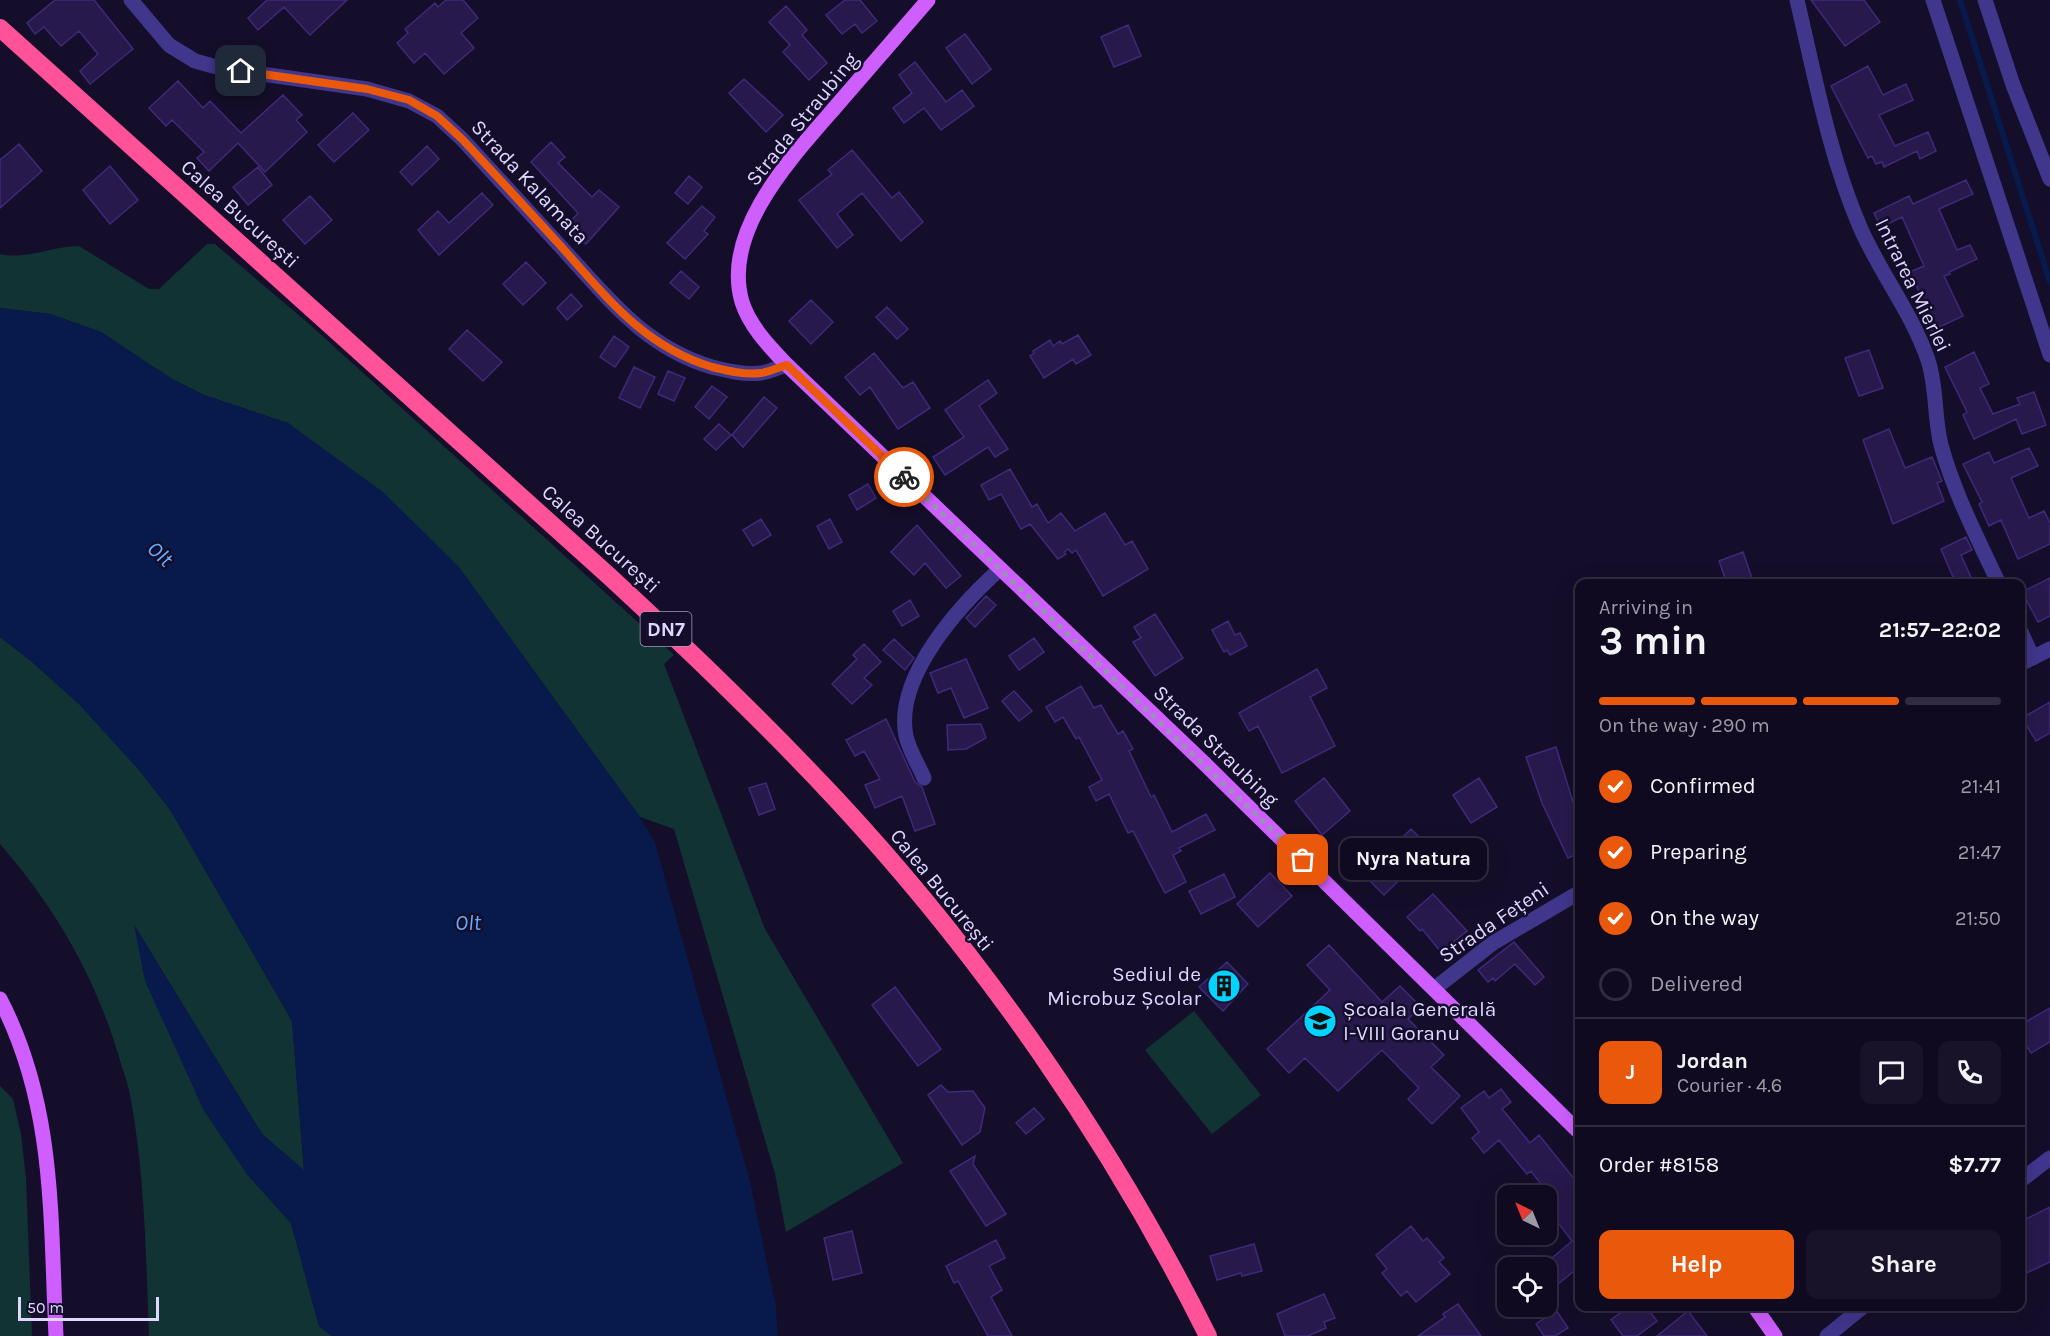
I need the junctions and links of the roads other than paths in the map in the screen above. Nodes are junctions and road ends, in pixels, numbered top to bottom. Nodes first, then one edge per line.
1 (132, 0) edge
2 (928, 0) edge
3 (1797, 0) edge
4 (1933, 0) edge
5 (1984, 0) edge
6 (0, 28) edge
7 (2050, 179) edge
8 (2050, 355) edge
9 (787, 365) junction
10 (1000, 569) junction
11 (1997, 579) edge
12 (2050, 649) edge
13 (2027, 661) edge
14 (924, 778) dead end
15 (1575, 895) edge
16 (1434, 989) junction
17 (0, 999) edge
18 (1575, 1128) edge
19 (2050, 1158) edge
20 (2025, 1177) edge
21 (1758, 1311) edge
22 (1858, 1311) edge
23 (56, 1336) edge
24 (1208, 1336) edge
25 (1775, 1336) edge
26 (1827, 1336) edge

1 - 9 street, Strada Kalamata
2 - 9 main road, Strada Straubing
3 - 11 street, Intrarea Mierlei
4 - 8 street
5 - 7 street
6 - 24 highway, Calea București / DN7
9 - 10 main road, Strada Straubing
10 - 14 street
10 - 16 main road, Strada Straubing
12 - 13 street
15 - 16 street, Strada Fețeni
16 - 18 main road, Strada Straubing
17 - 23 main road
19 - 20 street
21 - 25 main road
22 - 26 street

